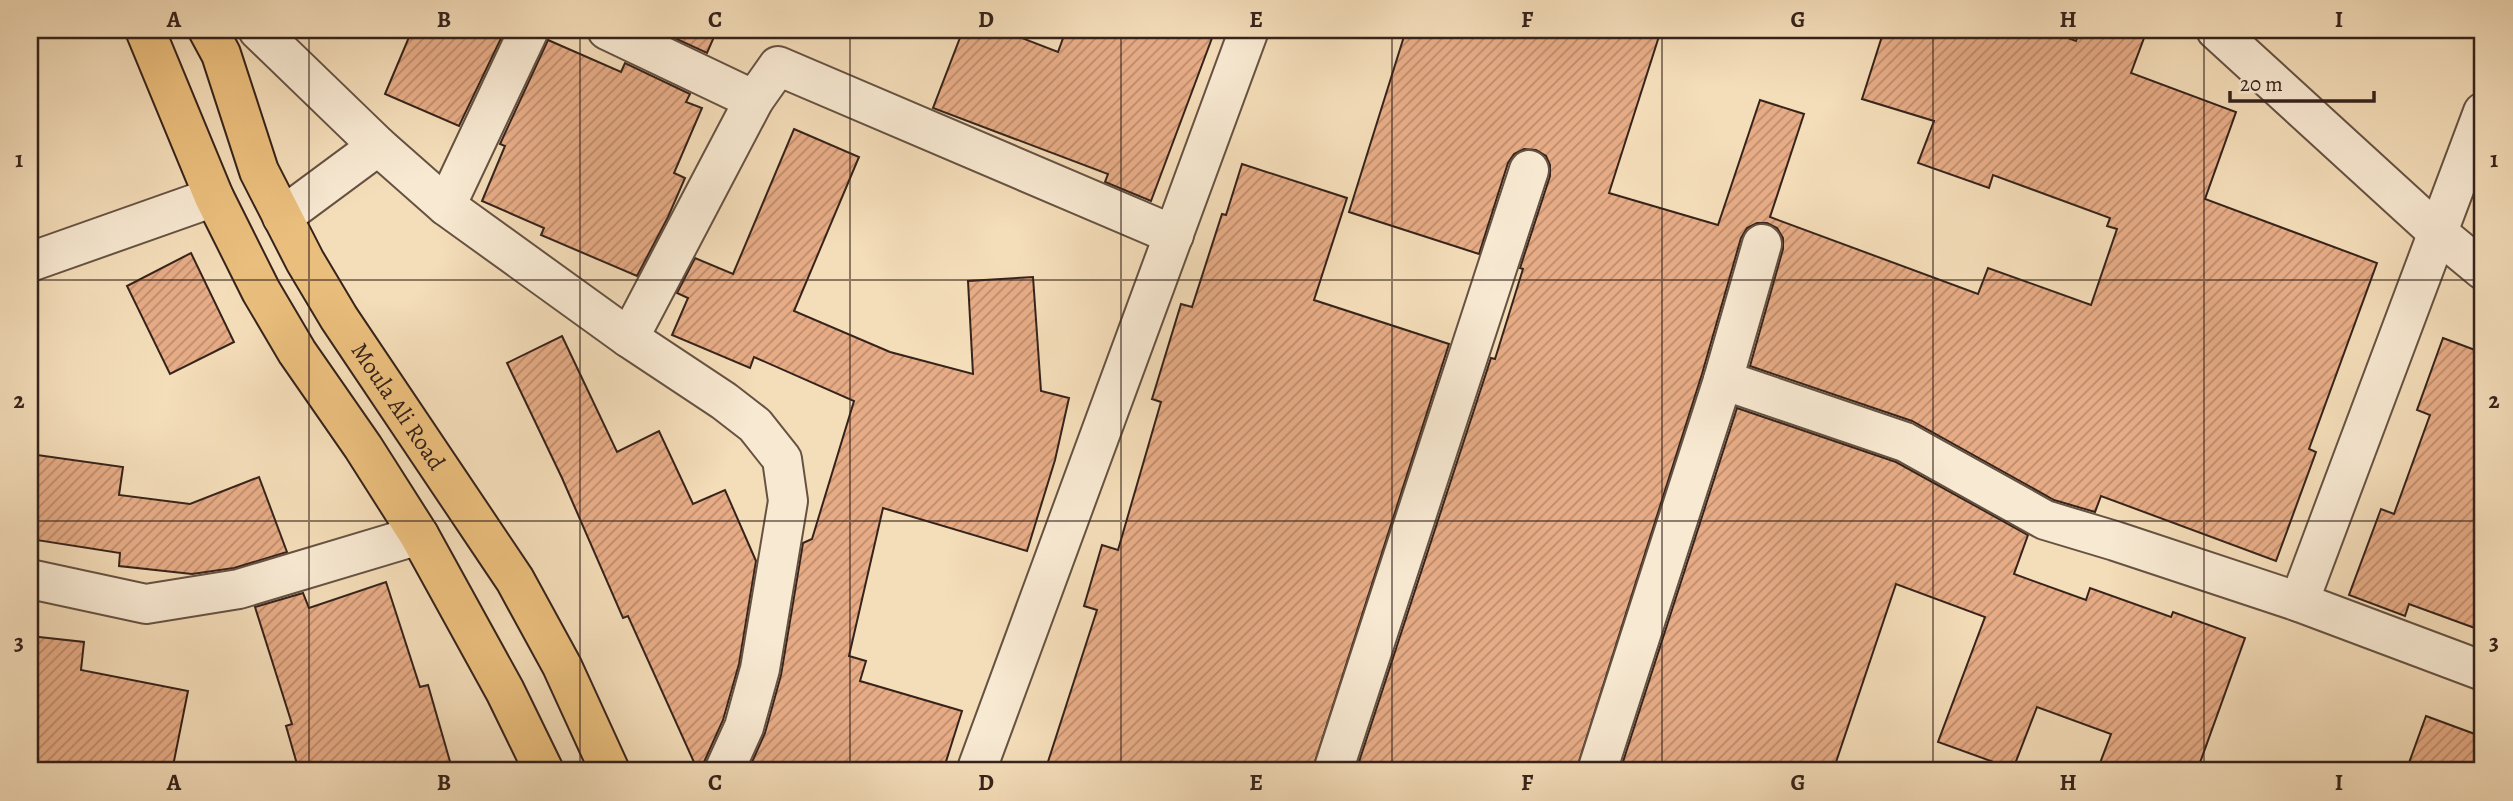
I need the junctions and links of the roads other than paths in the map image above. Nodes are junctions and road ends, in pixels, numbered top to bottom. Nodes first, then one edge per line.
1 (145, 30) edge
2 (258, 30) edge
3 (529, 30) edge
4 (607, 30) edge
5 (1249, 30) edge
6 (2216, 30) edge
7 (219, 38) edge
8 (754, 100) junction
9 (2483, 113) edge
10 (378, 146) junction
11 (1529, 170) dead end
12 (214, 197) junction
13 (446, 206) junction
14 (282, 217) junction
15 (2437, 232) junction
16 (1174, 235) junction
17 (1762, 244) dead end
18 (30, 262) edge
19 (2483, 270) edge
20 (629, 338) junction
21 (1723, 380) junction
22 (419, 535) junction
23 (30, 579) edge
24 (2299, 602) junction
25 (2483, 671) edge
26 (978, 766) dead end
27 (544, 771) edge
28 (610, 771) edge
29 (724, 771) edge
30 (1333, 771) edge
31 (1597, 771) edge

1 - 12 main road
2 - 10 street
3 - 13 street
4 - 8 street
5 - 16 street
6 - 15 street
7 - 14 main road, Moula Ali Road
8 - 16 street
8 - 20 street
9 - 15 street
10 - 13 street
10 - 14 street
11 - 30 street
12 - 18 street
12 - 22 main road
13 - 20 street
14 - 28 main road, Moula Ali Road
15 - 19 street
15 - 24 street
16 - 26 street
17 - 21 street
20 - 29 street
21 - 24 street
21 - 31 street
22 - 23 street
22 - 27 main road
24 - 25 street

